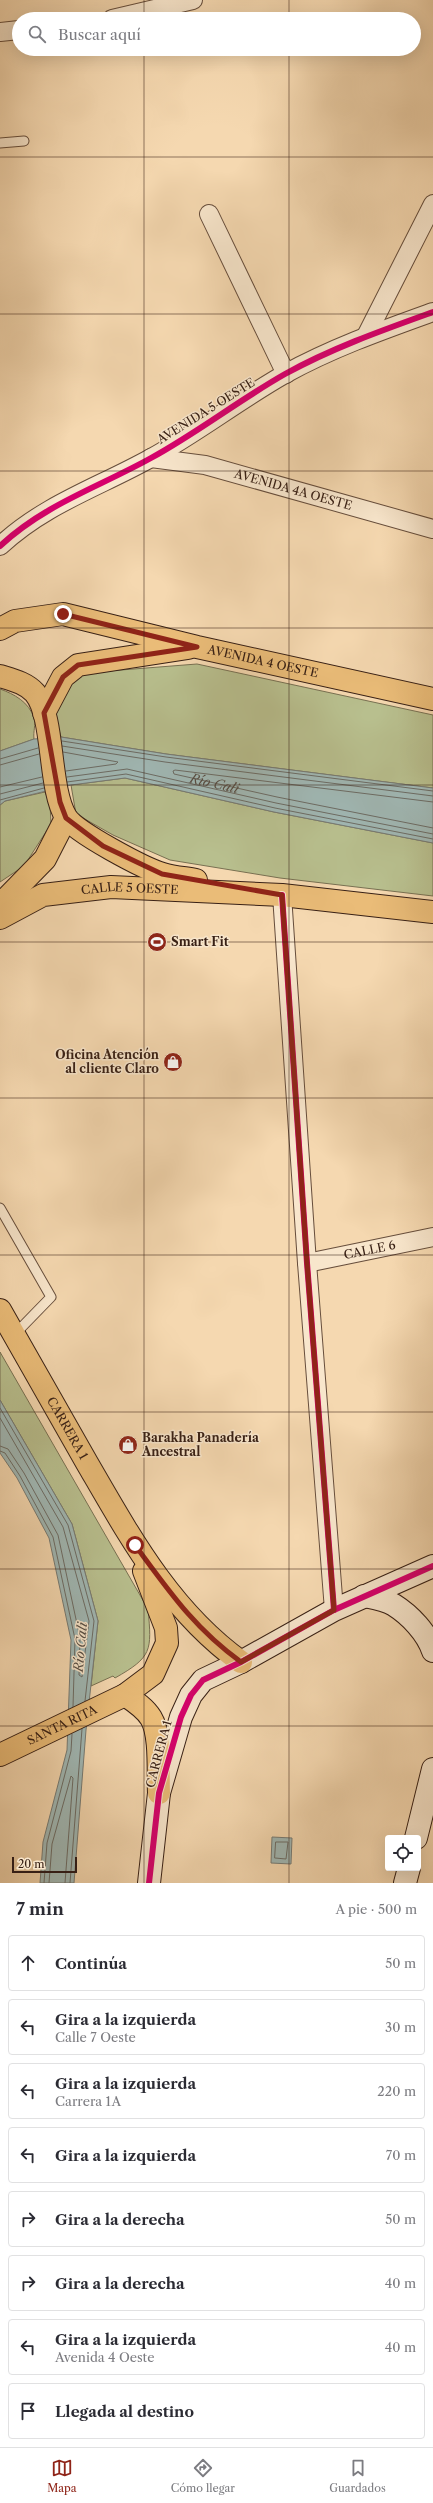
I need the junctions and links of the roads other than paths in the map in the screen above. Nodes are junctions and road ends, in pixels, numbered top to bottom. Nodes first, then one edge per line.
1 (193, 0) edge
2 (142, 12) edge
3 (24, 142) dead end
4 (0, 143) edge
5 (433, 204) edge
6 (209, 214) dead end
7 (433, 312) edge
8 (366, 336) junction
9 (286, 374) junction
10 (151, 458) junction
11 (433, 529) edge
12 (0, 546) edge
13 (0, 629) edge
14 (197, 647) junction
15 (0, 676) edge
16 (433, 699) edge
17 (45, 720) junction
18 (63, 810) junction
19 (282, 895) junction
20 (0, 905) edge
21 (433, 912) edge
22 (0, 918) edge
23 (0, 1208) edge
24 (433, 1237) edge
25 (307, 1263) junction
26 (0, 1310) edge
27 (14, 1335) junction
28 (135, 1545) junction
29 (433, 1566) edge
30 (364, 1596) junction
31 (334, 1610) junction
32 (433, 1650) edge
33 (241, 1662) junction
34 (119, 1698) junction
35 (6, 1753) edge
36 (433, 1769) edge
37 (159, 1793) junction
38 (417, 1835) edge
39 (407, 1871) edge
40 (149, 1883) edge
41 (405, 1883) edge

1 - 2 street
3 - 4 lane
5 - 8 street
6 - 9 street
7 - 8 street, AVENIDA 5 OESTE
8 - 9 street, AVENIDA 5 OESTE
9 - 10 street, AVENIDA 5 OESTE
10 - 11 street, AVENIDA 4A OESTE
10 - 12 street, AVENIDA 5 OESTE
13 - 14 main road, AVENIDA 4 OESTE
14 - 16 main road, AVENIDA 4 OESTE
14 - 17 main road
15 - 17 main road
17 - 18 main road
18 - 19 main road
18 - 20 main road
19 - 21 main road, CALLE 5 OESTE
19 - 22 main road, CALLE 5 OESTE
19 - 25 street
23 - 27 lane
24 - 25 street, CALLE 6
25 - 31 street
26 - 27 main road, CARRERA 1
27 - 28 main road, CARRERA 1
28 - 33 main road
28 - 34 main road, SANTA RITA
29 - 30 street, CARRERA 1
30 - 31 street, CARRERA 1
30 - 32 street
31 - 33 street, CARRERA 1
33 - 37 street, CARRERA 1
34 - 35 main road, SANTA RITA
34 - 37 main road
36 - 38 street
37 - 40 street, CARRERA 1
39 - 41 street

